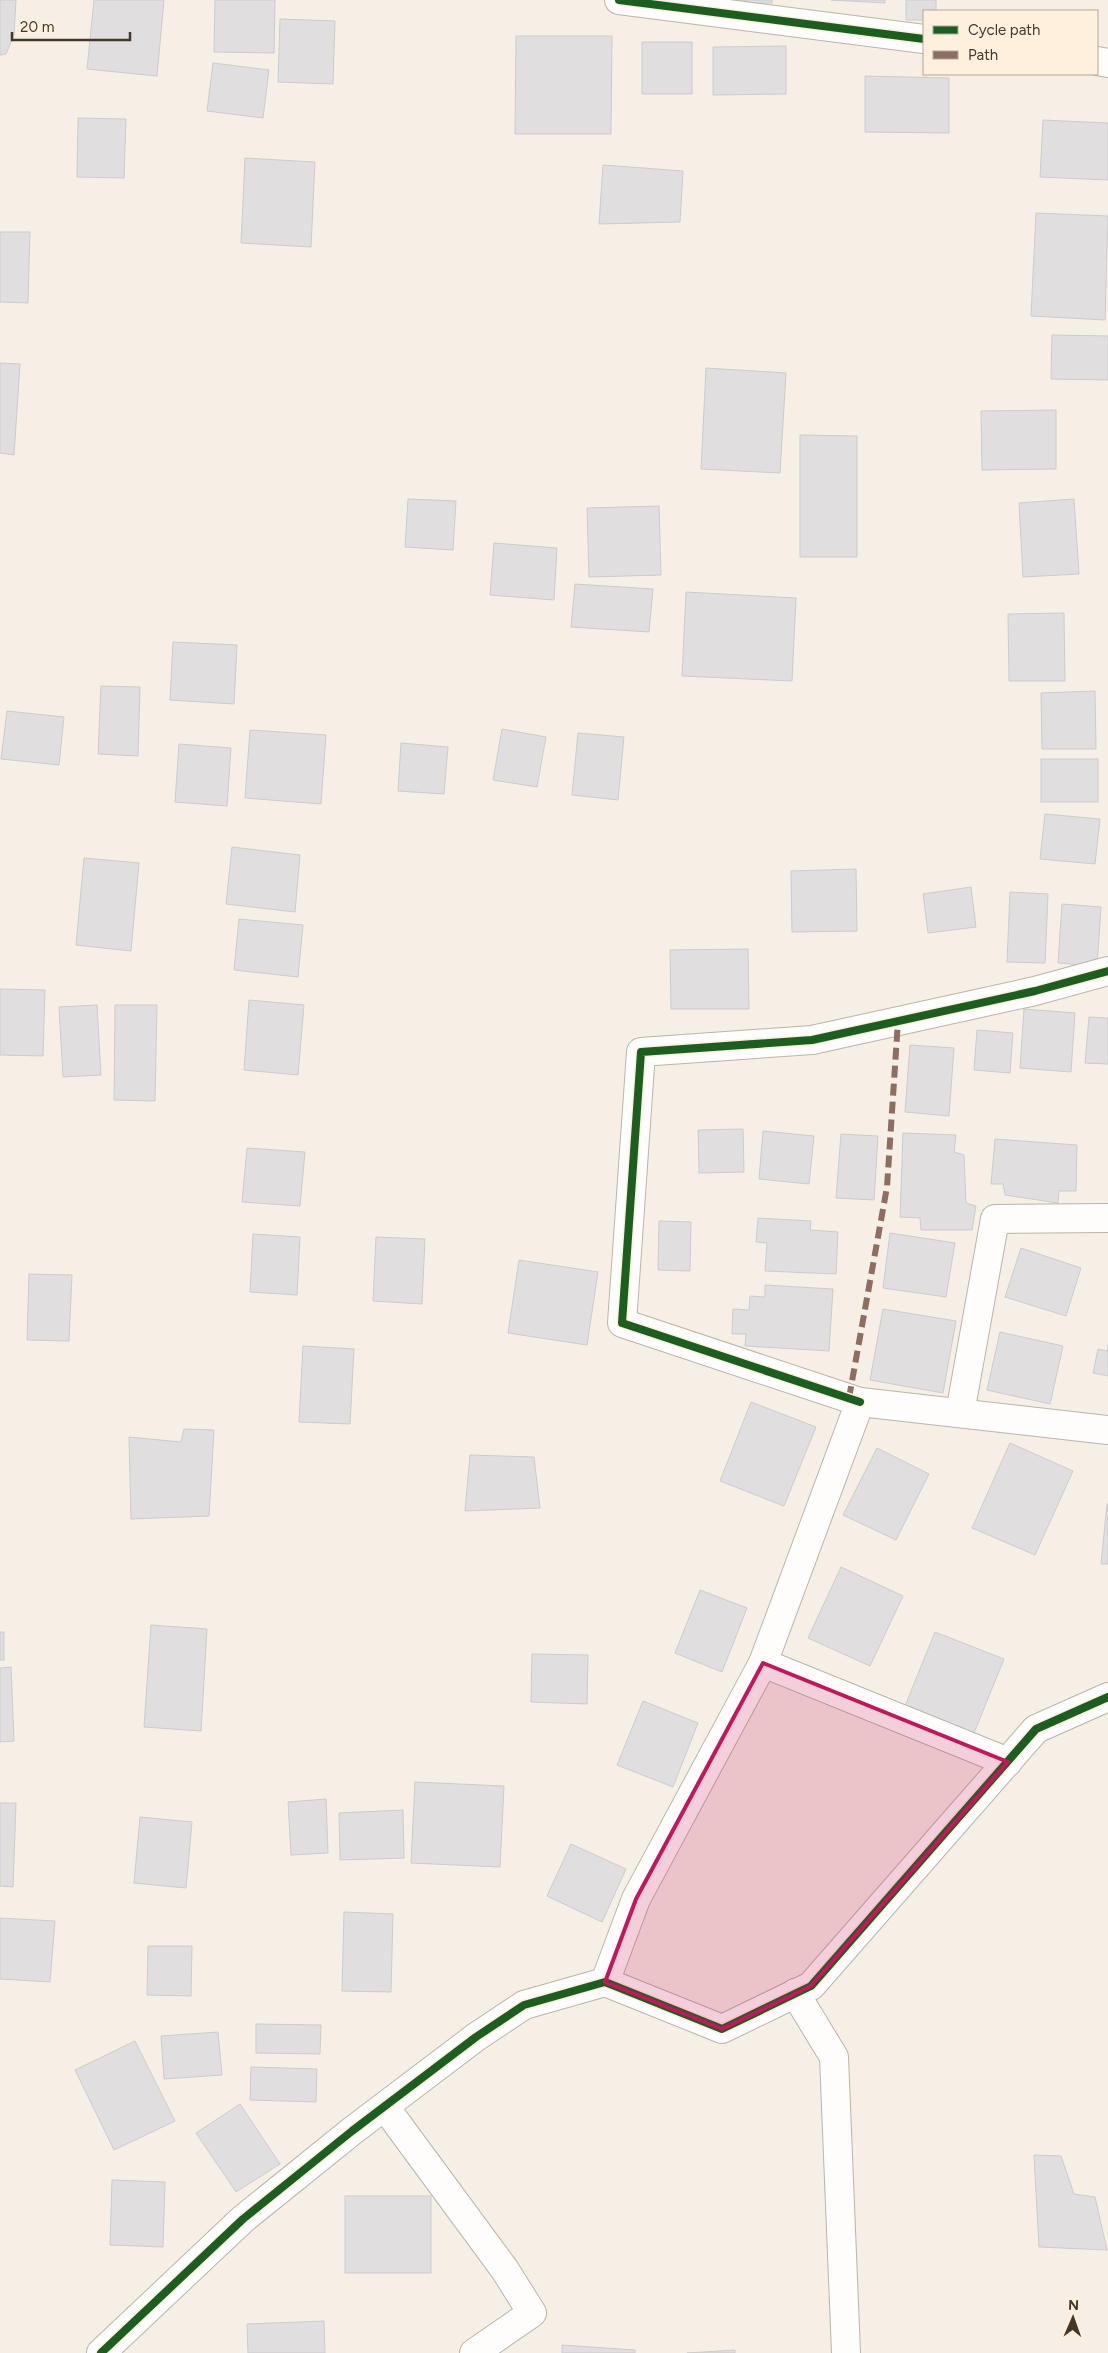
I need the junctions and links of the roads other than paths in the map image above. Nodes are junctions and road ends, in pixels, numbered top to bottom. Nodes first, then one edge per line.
1 (619, 0) edge
2 (923, 39) edge
3 (1108, 971) edge
4 (1108, 1218) edge
5 (860, 1402) junction
6 (960, 1413) junction
7 (1108, 1430) edge
8 (763, 1663) junction
9 (1108, 1697) edge
10 (1008, 1762) junction
11 (605, 1982) junction
12 (795, 1993) junction
13 (385, 2107) junction
14 (102, 2353) edge
15 (474, 2353) edge
16 (846, 2353) edge

1 - 2 street
3 - 5 street
4 - 6 street
5 - 6 street
5 - 8 street
6 - 7 street
8 - 10 street
8 - 11 street
9 - 10 street
10 - 12 street
11 - 12 street
11 - 13 street
12 - 16 street
13 - 14 street
13 - 15 street

